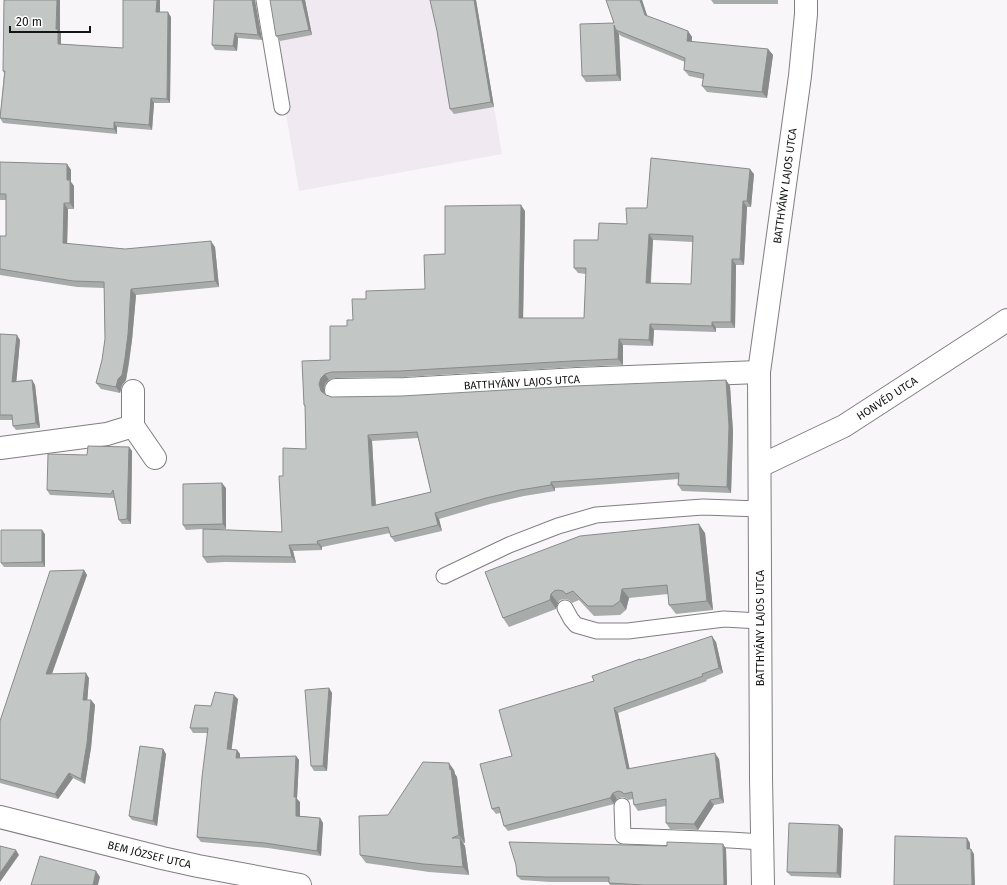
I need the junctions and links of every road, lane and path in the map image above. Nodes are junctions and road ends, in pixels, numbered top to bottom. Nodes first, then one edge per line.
1 (264, 0) edge
2 (806, 0) edge
3 (282, 107) dead end
4 (1007, 320) edge
5 (759, 372) junction
6 (336, 390) dead end
7 (133, 391) dead end
8 (133, 426) junction
9 (0, 448) edge
10 (155, 458) dead end
11 (760, 466) junction
12 (760, 509) junction
13 (444, 576) dead end
14 (565, 608) edge
15 (760, 620) junction
16 (622, 806) dead end
17 (0, 817) edge
18 (762, 842) junction
19 (196, 876) edge
20 (300, 885) edge
21 (763, 885) edge

1 - 3 lane
2 - 5 street, BATTHYÁNY LAJOS UTCA
4 - 11 street, HONVÉD UTCA
5 - 6 street, BATTHYÁNY LAJOS UTCA
5 - 11 street, BATTHYÁNY LAJOS UTCA
7 - 8 street
8 - 9 street
8 - 10 street
11 - 12 street, BATTHYÁNY LAJOS UTCA
12 - 13 lane
12 - 15 street, BATTHYÁNY LAJOS UTCA
14 - 15 lane
15 - 18 street, BATTHYÁNY LAJOS UTCA
16 - 18 lane
17 - 19 street, BEM JÓZSEF UTCA
18 - 21 street, BATTHYÁNY LAJOS UTCA
19 - 20 street, BEM JÓZSEF UTCA

